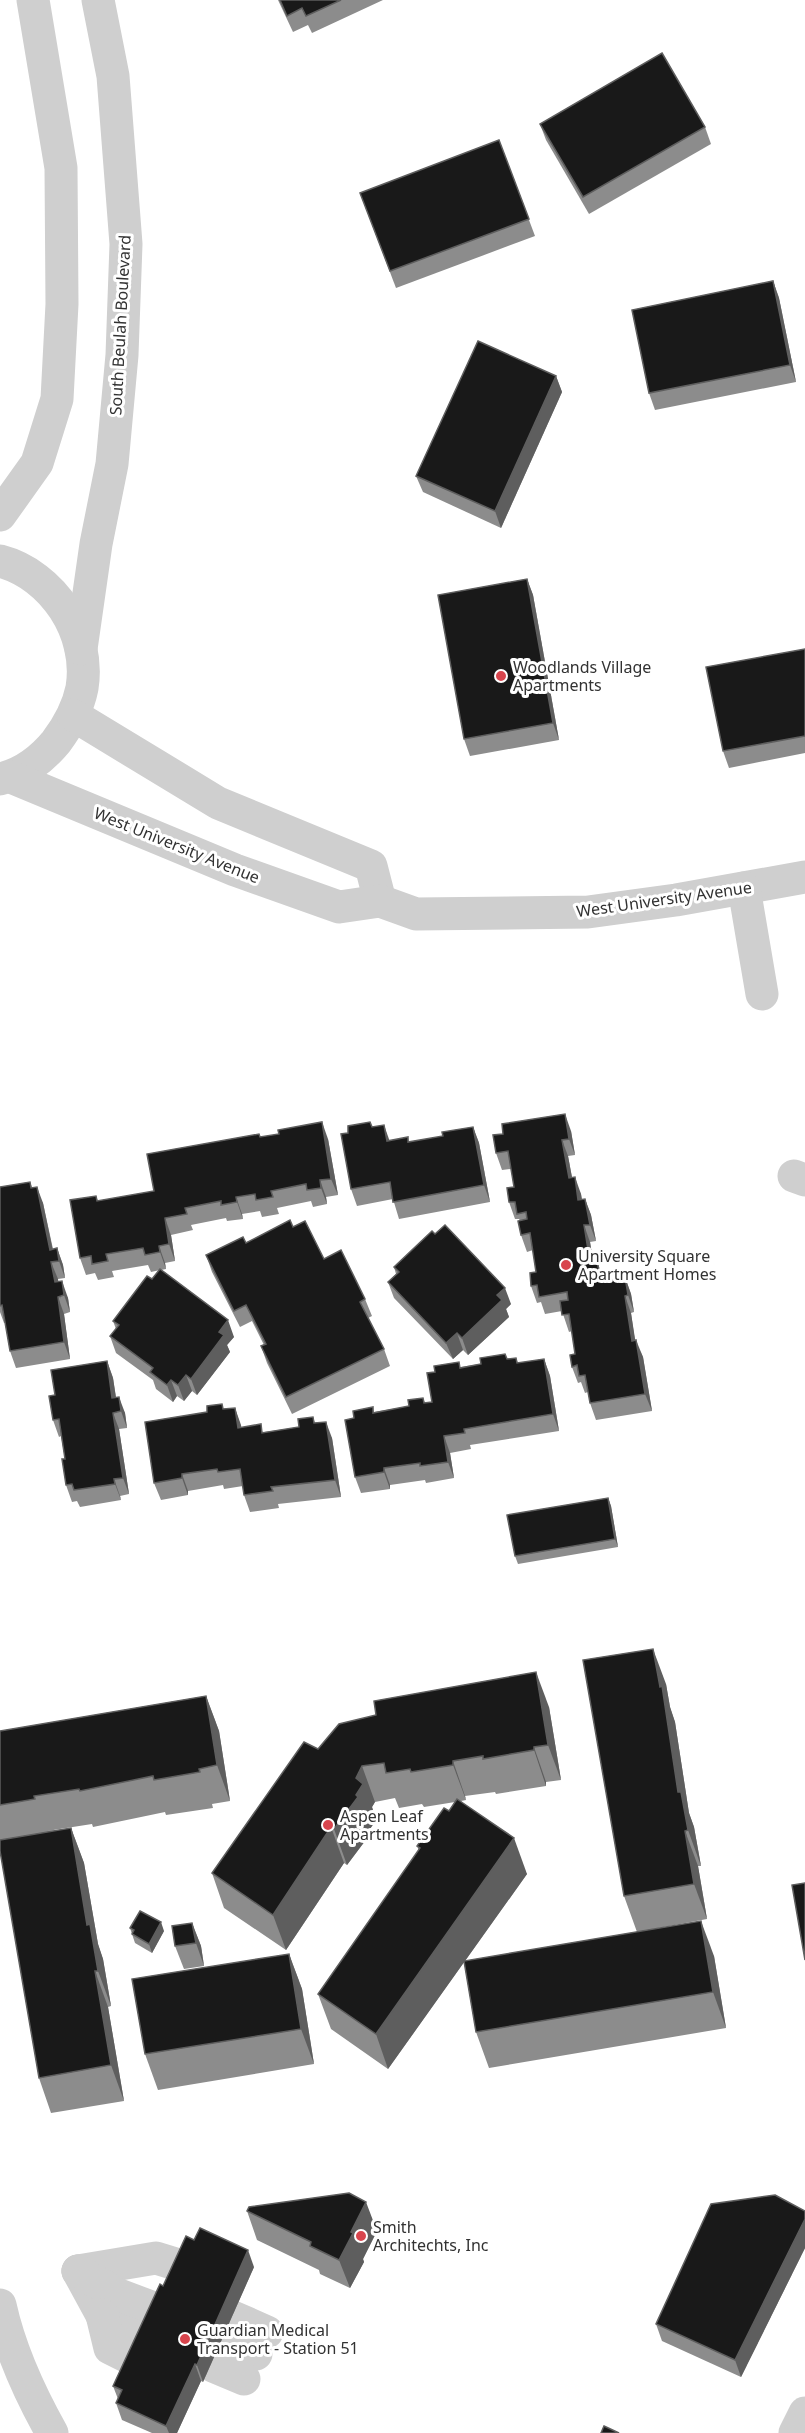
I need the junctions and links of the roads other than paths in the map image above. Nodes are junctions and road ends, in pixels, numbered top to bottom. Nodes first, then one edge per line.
1 (33, 0) edge
2 (98, 0) edge
3 (0, 515) edge
4 (0, 561) edge
5 (81, 649) junction
6 (73, 715) junction
7 (5, 778) edge
8 (805, 877) edge
9 (744, 888) junction
10 (380, 900) junction
11 (762, 994) dead end
12 (78, 2271) junction
13 (0, 2305) edge
14 (158, 2312) junction
15 (224, 2341) joint
16 (805, 2413) edge
17 (52, 2433) edge
18 (795, 2433) edge

1 - 3 street
2 - 5 street, South Beulah Boulevard
4 - 5 street
5 - 6 street
6 - 7 street
6 - 10 street
7 - 10 street, West University Avenue
8 - 9 street, West University Avenue
9 - 10 street, West University Avenue
9 - 11 street
12 - 14 street
12 - 14 street
12 - 14 street
13 - 17 street
15 - 15 street
16 - 18 street

